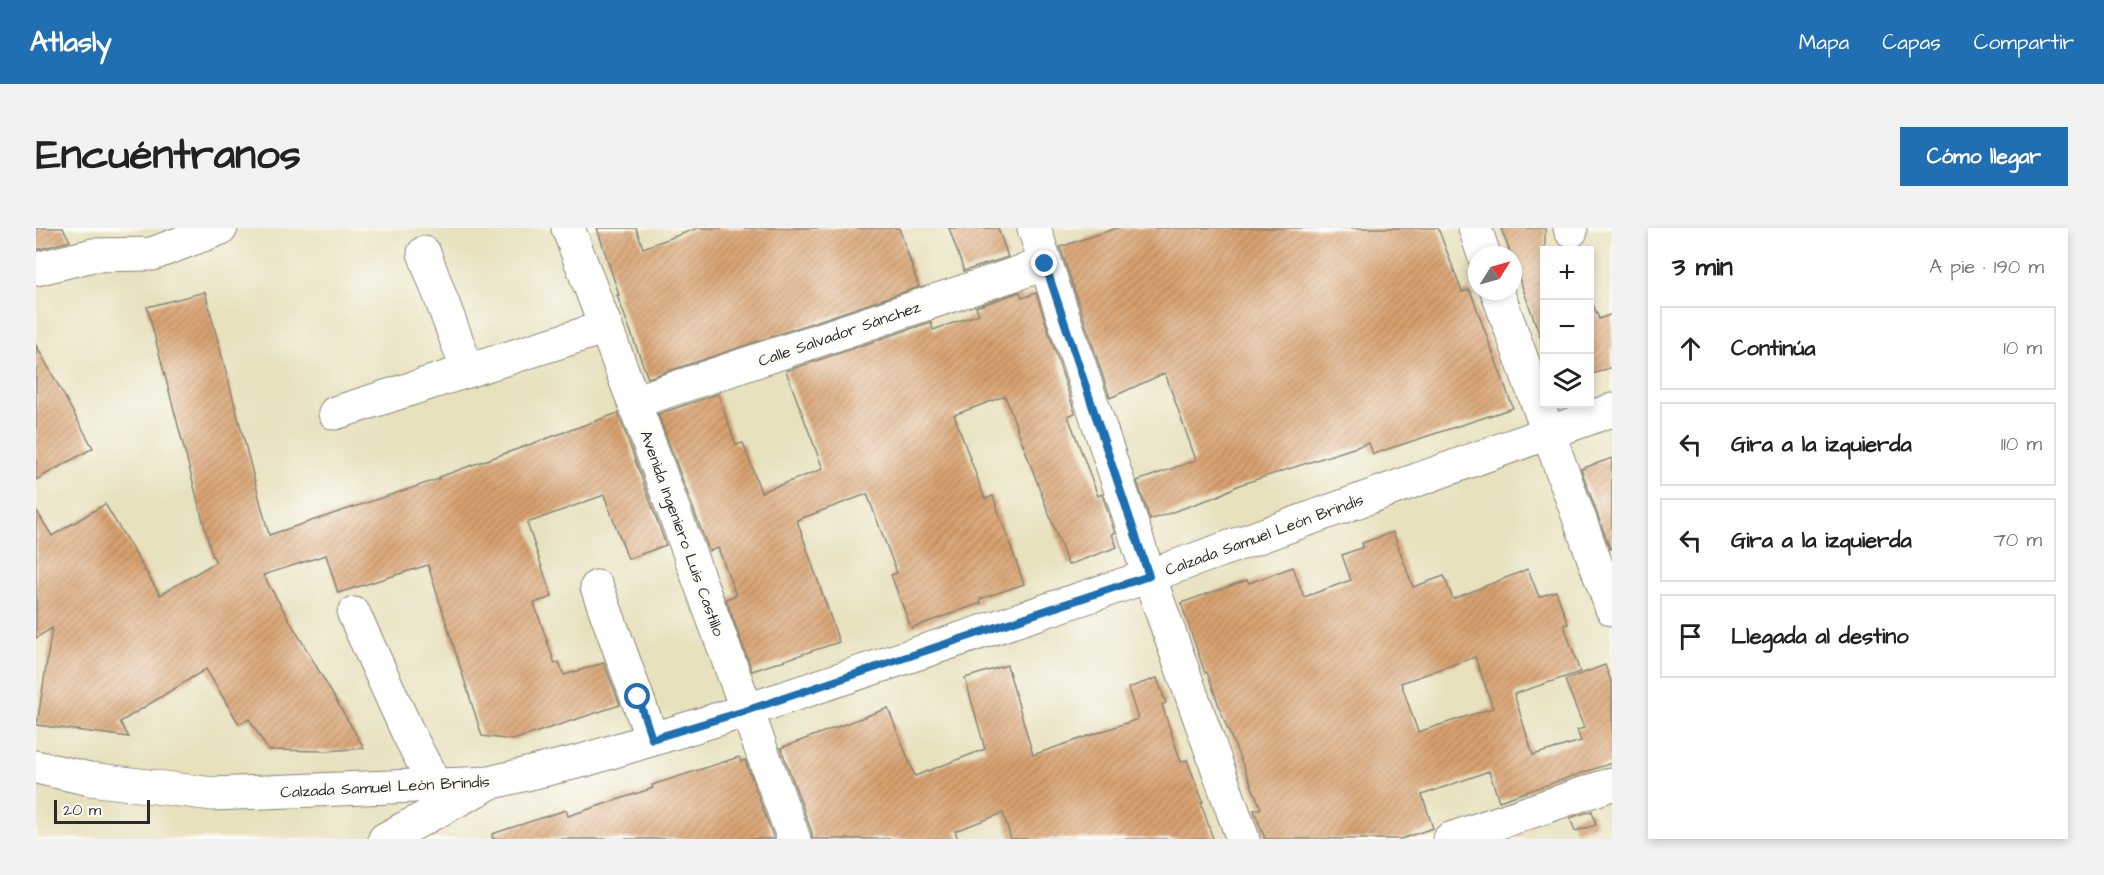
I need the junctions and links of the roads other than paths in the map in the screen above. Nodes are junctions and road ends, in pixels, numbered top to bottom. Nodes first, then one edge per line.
1 (222, 228) edge
2 (568, 228) edge
3 (1034, 228) edge
4 (1475, 228) edge
5 (1481, 246) edge
6 (424, 253) dead end
7 (1045, 264) junction
8 (36, 269) edge
9 (1500, 300) edge
10 (606, 327) junction
11 (468, 371) junction
12 (634, 402) junction
13 (1612, 410) edge
14 (335, 413) dead end
15 (1547, 432) junction
16 (1149, 576) junction
17 (597, 587) dead end
18 (1612, 609) edge
19 (354, 614) dead end
20 (748, 710) junction
21 (652, 739) junction
22 (36, 767) edge
23 (489, 783) junction
24 (1612, 784) edge
25 (435, 785) junction
26 (385, 839) edge
27 (794, 839) edge
28 (1243, 839) edge
29 (1450, 839) edge

1 - 8 street
2 - 10 street, Avenida Ingeniero Luis Castillo
3 - 7 street
4 - 5 street
6 - 11 street
7 - 12 street, Calle Salvador Sánchez
7 - 16 street
9 - 15 street
10 - 11 street
10 - 12 street, Avenida Ingeniero Luis Castillo
11 - 14 street
12 - 20 street, Avenida Ingeniero Luis Castillo
13 - 15 street, Calzada Samuel León Brindis
15 - 16 street, Calzada Samuel León Brindis
15 - 18 street
16 - 20 street, Calzada Samuel León Brindis
16 - 28 street
17 - 21 street
19 - 25 street
20 - 21 street, Calzada Samuel León Brindis
20 - 27 street, Avenida Ingeniero Luis Castillo
21 - 23 street, Calzada Samuel León Brindis
22 - 25 street, Calzada Samuel León Brindis
23 - 25 street, Calzada Samuel León Brindis
23 - 26 street
24 - 29 street

